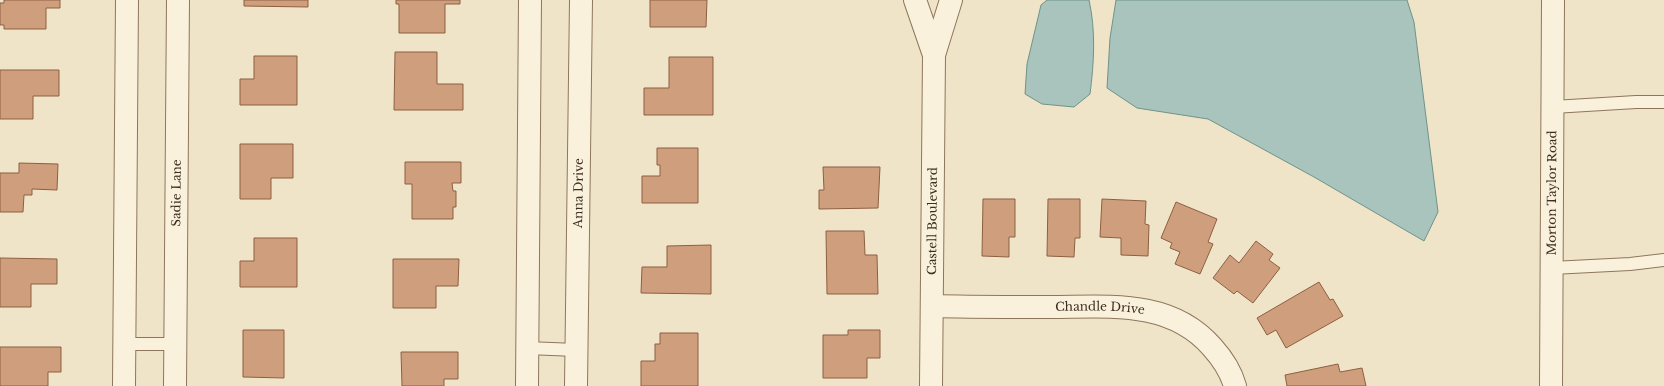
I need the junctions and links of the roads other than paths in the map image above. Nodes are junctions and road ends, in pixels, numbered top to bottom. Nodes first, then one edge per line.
1 (127, 0) edge
2 (178, 0) edge
3 (530, 0) edge
4 (581, 0) edge
5 (915, 0) edge
6 (951, 0) edge
7 (1554, 0) edge
8 (934, 56) junction
9 (1664, 102) edge
10 (1553, 107) junction
11 (1664, 260) edge
12 (1552, 268) junction
13 (932, 306) junction
14 (125, 344) junction
15 (176, 344) junction
16 (527, 348) junction
17 (576, 350) junction
18 (124, 386) edge
19 (175, 386) edge
20 (527, 386) edge
21 (576, 386) edge
22 (931, 386) edge
23 (1235, 386) edge
24 (1551, 386) edge

1 - 14 street
2 - 15 street, Sadie Lane
3 - 16 street
4 - 17 street, Anna Drive
5 - 8 street, Castell Boulevard
6 - 8 street, Castell Boulevard
7 - 10 street, Morton Taylor Road
8 - 13 street, Castell Boulevard
9 - 10 lane
10 - 12 street, Morton Taylor Road
11 - 12 lane
12 - 24 street, Morton Taylor Road
13 - 22 street, Castell Boulevard
13 - 23 street, Chandle Drive
14 - 15 lane
14 - 18 street
15 - 19 street, Sadie Lane
16 - 17 lane
16 - 20 street
17 - 21 street, Anna Drive

